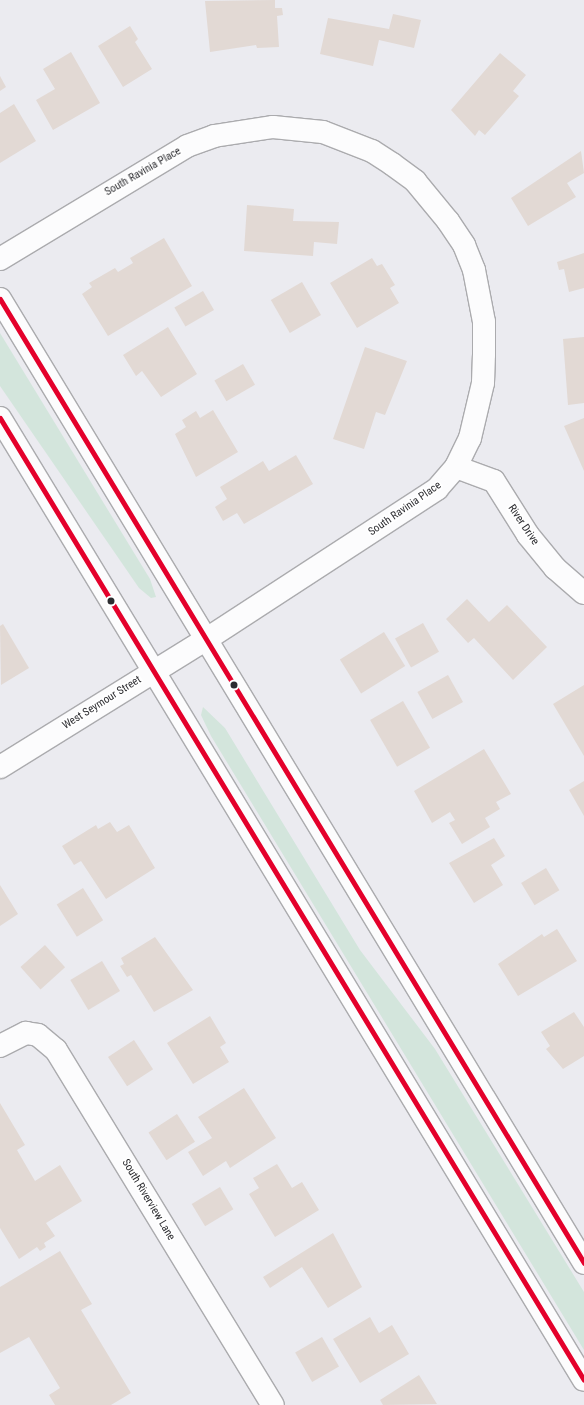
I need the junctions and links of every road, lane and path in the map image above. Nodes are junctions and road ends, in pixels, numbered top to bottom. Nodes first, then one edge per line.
1 (0, 259) edge
2 (0, 299) edge
3 (0, 418) edge
4 (456, 467) junction
5 (584, 593) edge
6 (205, 640) junction
7 (155, 670) junction
8 (0, 767) edge
9 (0, 1046) edge
10 (584, 1263) edge
11 (584, 1380) edge
12 (273, 1405) edge

1 - 4 main road, South Ravinia Place
2 - 6 main road
3 - 7 main road
4 - 5 main road, River Drive
4 - 6 main road, South Ravinia Place
6 - 7 main road, West Seymour Street
6 - 10 main road
7 - 8 main road, West Seymour Street
7 - 11 main road
9 - 12 main road, South Riverview Lane

